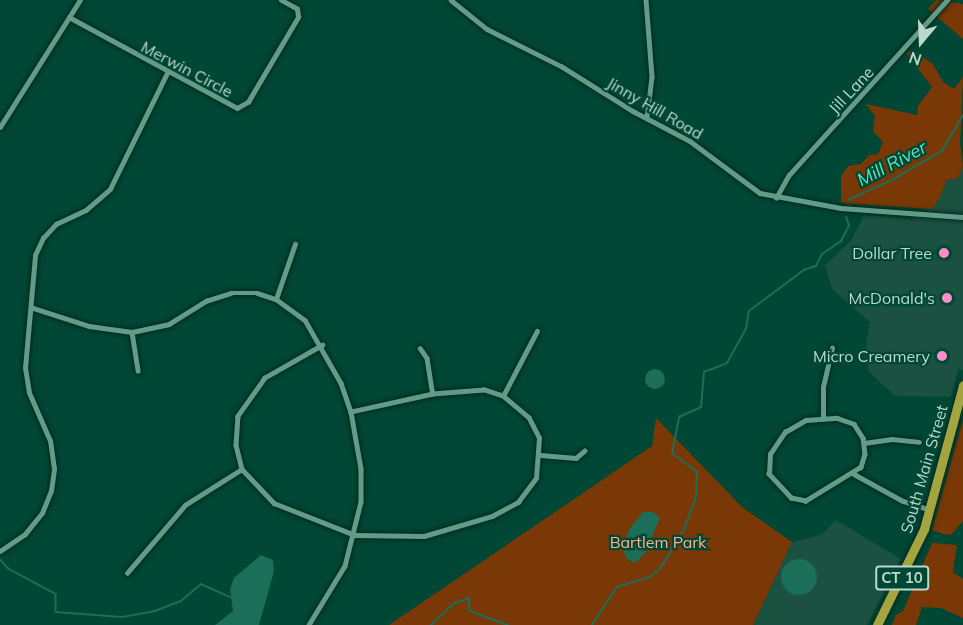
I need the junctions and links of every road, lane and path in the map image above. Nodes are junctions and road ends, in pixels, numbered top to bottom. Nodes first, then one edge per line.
1 (80, 0) edge
2 (281, 0) edge
3 (451, 0) edge
4 (646, 0) edge
5 (947, 0) edge
6 (69, 17) junction
7 (167, 73) junction
8 (646, 118) junction
9 (0, 127) edge
10 (776, 198) junction
11 (963, 217) edge
12 (295, 244) dead end
13 (276, 299) junction
14 (33, 308) junction
15 (537, 331) dead end
16 (132, 332) junction
17 (323, 345) junction
18 (420, 348) dead end
19 (832, 348) dead end
20 (138, 371) dead end
21 (963, 385) edge
22 (433, 394) junction
23 (503, 396) junction
24 (351, 412) junction
25 (823, 419) junction
26 (919, 442) dead end
27 (864, 443) junction
28 (584, 451) dead end
29 (541, 455) junction
30 (242, 469) junction
31 (854, 474) junction
32 (930, 510) junction
33 (355, 535) junction
34 (0, 551) edge
35 (127, 573) dead end
36 (309, 625) edge
37 (876, 625) edge

1 - 6 street
2 - 7 street, Merwin Circle
3 - 8 street, Jinny Hill Road
4 - 8 street
5 - 10 street, Jill Lane
6 - 7 street, Merwin Circle
6 - 9 street
7 - 14 street
8 - 10 street, Jinny Hill Road
10 - 11 street, Jinny Hill Road
12 - 13 street
13 - 16 street
13 - 17 street
14 - 16 street
14 - 34 street
15 - 23 street
16 - 20 street
17 - 24 street
17 - 30 street
18 - 22 street
19 - 25 street
21 - 32 highway, South Main Street / CT 10
22 - 23 street
22 - 24 street
23 - 29 street
24 - 33 street
25 - 27 street
25 - 31 street
26 - 27 street
27 - 31 street
28 - 29 street
29 - 33 street
30 - 33 street
30 - 35 street
31 - 32 street
32 - 37 highway, South Main Street / CT 10
33 - 36 street

